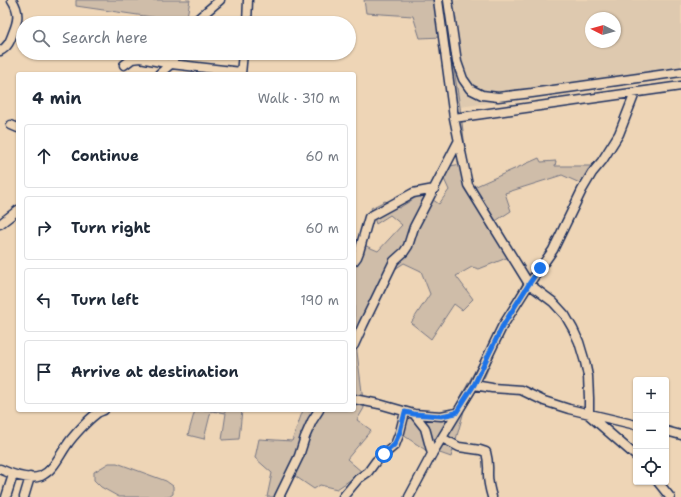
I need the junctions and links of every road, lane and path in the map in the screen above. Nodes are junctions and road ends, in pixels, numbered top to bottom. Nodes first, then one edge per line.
1 (12, 0) edge
2 (220, 0) edge
3 (248, 0) edge
4 (438, 0) edge
5 (448, 0) edge
6 (17, 16) edge
7 (201, 16) edge
8 (247, 16) edge
9 (16, 25) edge
10 (0, 50) edge
11 (131, 60) edge
12 (150, 60) edge
13 (173, 60) edge
14 (242, 60) edge
15 (171, 64) junction
16 (124, 65) dead end
17 (161, 72) edge
18 (233, 72) edge
19 (241, 72) edge
20 (681, 72) edge
21 (681, 86) edge
22 (635, 93) junction
23 (454, 118) junction
24 (458, 142) junction
25 (434, 189) junction
26 (16, 212) edge
27 (0, 224) edge
28 (356, 257) edge
29 (529, 284) junction
30 (356, 340) edge
31 (474, 385) junction
32 (356, 399) edge
33 (98, 412) edge
34 (318, 412) edge
35 (405, 412) junction
36 (456, 413) junction
37 (414, 414) junction
38 (589, 415) junction
39 (633, 424) edge
40 (669, 432) edge
41 (681, 435) edge
42 (442, 438) junction
43 (633, 453) edge
44 (432, 454) junction
45 (0, 469) edge
46 (13, 475) junction
47 (30, 477) junction
48 (660, 485) edge
49 (6, 497) edge
50 (24, 497) edge
51 (279, 497) edge
52 (342, 497) edge
53 (409, 497) edge
54 (492, 497) edge
55 (670, 497) edge

1 - 6 street
2 - 7 street
3 - 8 street
4 - 23 street
5 - 20 street
9 - 10 street
11 - 16 street
12 - 15 street
13 - 15 street
14 - 19 street
15 - 17 street
15 - 18 street
21 - 22 street
22 - 23 street
22 - 29 street
23 - 24 street
24 - 25 street
24 - 29 street
25 - 28 street
25 - 30 street
26 - 27 street
29 - 31 street
29 - 38 street
31 - 36 street
31 - 38 street
32 - 35 street
33 - 47 street
34 - 51 street
35 - 37 street
35 - 52 street
36 - 37 street
36 - 42 street
37 - 44 street
38 - 39 street
38 - 43 street
40 - 41 street
42 - 44 street
42 - 54 street
44 - 53 street
45 - 46 street
46 - 47 street
46 - 49 street
47 - 50 street
48 - 55 street

